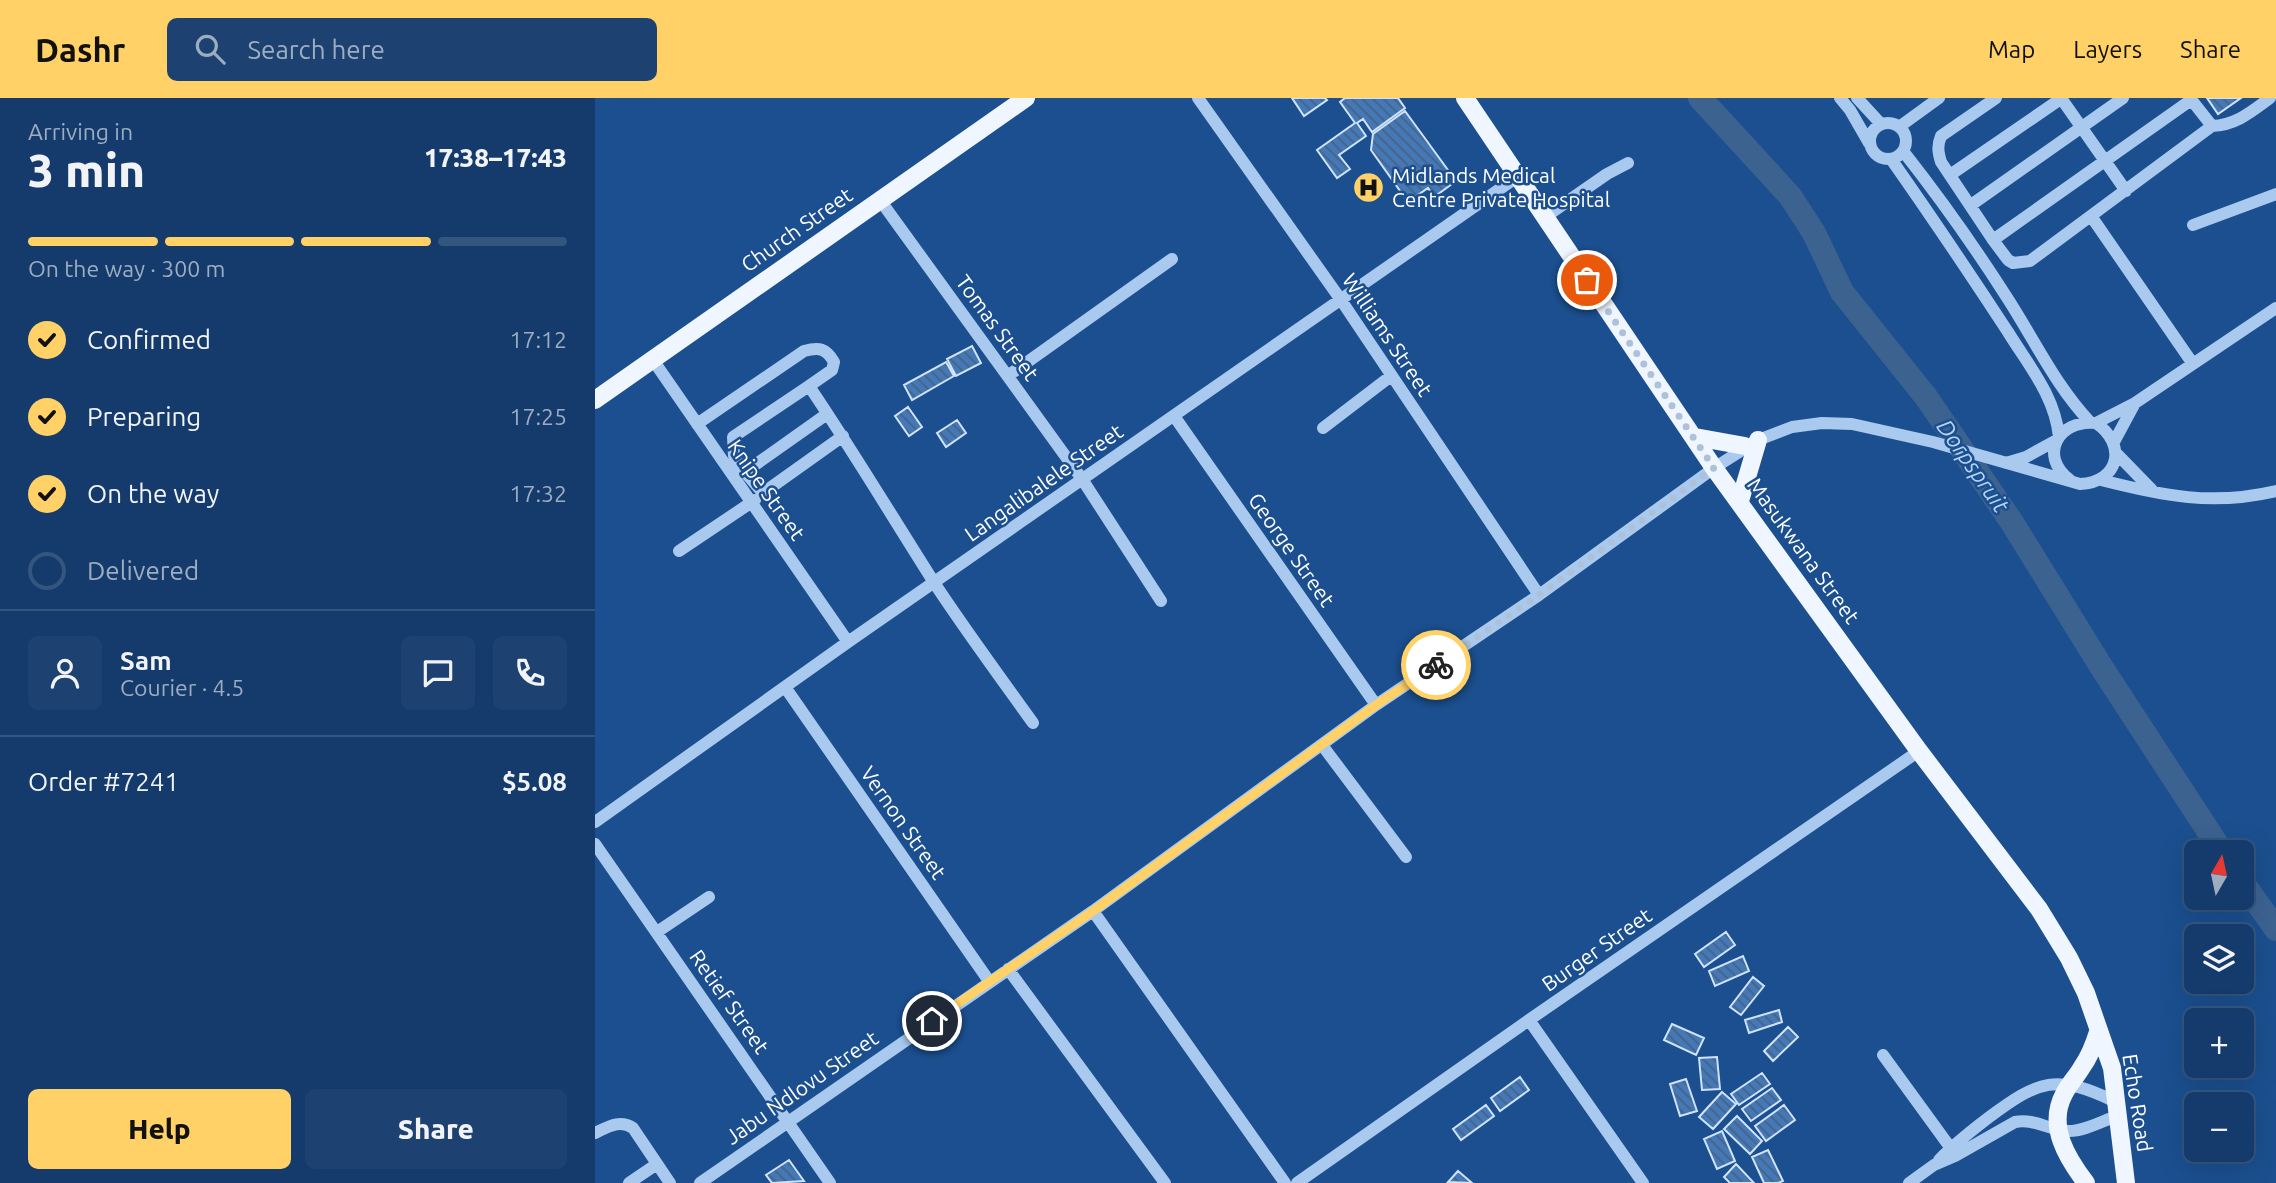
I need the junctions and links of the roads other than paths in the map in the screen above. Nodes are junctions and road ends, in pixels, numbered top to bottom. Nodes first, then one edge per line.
1 (1026, 98) edge
2 (1198, 98) edge
3 (1465, 98) edge
4 (1840, 98) edge
5 (1857, 98) edge
6 (1939, 98) edge
7 (1996, 98) edge
8 (2062, 98) edge
9 (2123, 98) edge
10 (2270, 98) edge
11 (2190, 99) edge
12 (1881, 124) junction
13 (2212, 126) junction
14 (1899, 127) junction
15 (2083, 127) junction
16 (1869, 143) junction
17 (1903, 151) junction
18 (1891, 159) junction
19 (2106, 161) junction
20 (1628, 163) dead end
21 (1949, 175) junction
22 (1517, 177) junction
23 (2126, 191) junction
24 (2276, 195) edge
25 (880, 200) junction
26 (1971, 205) junction
27 (2091, 216) junction
28 (1545, 217) junction
29 (2193, 225) dead end
30 (1993, 240) junction
31 (1172, 259) dead end
32 (1341, 300) junction
33 (2276, 308) edge
34 (653, 360) junction
35 (2193, 364) junction
36 (1009, 375) junction
37 (1391, 376) junction
38 (809, 386) junction
39 (595, 400) edge
40 (2135, 403) junction
41 (827, 414) junction
42 (1174, 416) junction
43 (2093, 423) junction
44 (697, 424) junction
45 (1322, 428) dead end
46 (843, 436) junction
47 (1695, 437) junction
48 (2058, 438) junction
49 (1752, 443) junction
50 (2115, 447) junction
51 (2001, 462) junction
52 (1714, 468) junction
53 (745, 472) junction
54 (1082, 480) junction
55 (2070, 480) junction
56 (2101, 480) junction
57 (2153, 490) junction
58 (2276, 491) edge
59 (763, 494) junction
60 (1740, 501) junction
61 (750, 503) junction
62 (679, 551) dead end
63 (934, 582) junction
64 (1539, 595) junction
65 (1161, 601) dead end
66 (848, 642) junction
67 (785, 687) junction
68 (1376, 705) junction
69 (1033, 723) dead end
70 (1322, 745) junction
71 (1919, 751) junction
72 (595, 822) edge
73 (595, 844) edge
74 (1406, 857) dead end
75 (709, 897) dead end
76 (1093, 911) junction
77 (657, 932) junction
78 (1008, 969) junction
79 (989, 981) junction
80 (1529, 1020) junction
81 (2098, 1032) junction
82 (1883, 1055) dead end
83 (2070, 1084) junction
84 (2116, 1109) junction
85 (788, 1121) junction
86 (2057, 1129) junction
87 (595, 1133) edge
88 (1953, 1151) junction
89 (657, 1164) junction
90 (628, 1183) edge
91 (670, 1183) edge
92 (700, 1183) edge
93 (830, 1183) edge
94 (1165, 1183) edge
95 (1285, 1183) edge
96 (1297, 1183) edge
97 (1643, 1183) edge
98 (1909, 1183) edge
99 (2086, 1183) edge
100 (2126, 1183) edge

1 - 25 main road, Church Street
2 - 32 street, Williams Street
3 - 22 main road, Masukwana Street
4 - 16 street
5 - 12 street
6 - 14 street
7 - 21 street
8 - 15 street
8 - 21 street
9 - 15 street
10 - 13 street
11 - 13 street
11 - 19 street
12 - 14 street
12 - 16 street
13 - 23 street
14 - 17 street
15 - 19 street
15 - 26 street
16 - 18 street
17 - 18 street
17 - 43 street
18 - 48 street
19 - 23 street
19 - 30 street
20 - 28 street
21 - 26 street
22 - 28 main road, Masukwana Street
22 - 32 street, Langalibalele Street
23 - 27 street
24 - 29 street
25 - 34 main road, Church Street
25 - 36 street, Tomas Street
26 - 30 street
27 - 30 street
27 - 35 street
28 - 47 main road, Masukwana Street
31 - 36 street
32 - 37 street, Williams Street
32 - 42 street, Langalibalele Street
33 - 35 street
34 - 39 main road, Church Street
34 - 44 street, Knipe Street
35 - 40 street
36 - 54 street, Tomas Street
37 - 45 street
37 - 64 street, Williams Street
38 - 41 street
38 - 44 street
38 - 53 street
40 - 43 street
40 - 50 street
41 - 46 street
41 - 53 street
42 - 54 street, Langalibalele Street
42 - 68 street, George Street
43 - 48 street
43 - 50 street
44 - 61 street, Knipe Street
46 - 59 street
46 - 63 street
47 - 49 main road
47 - 52 main road, Masukwana Street
48 - 51 street
48 - 55 street
49 - 51 street, Jabu Ndlovu Street
49 - 52 street, Jabu Ndlovu Street
49 - 60 main road
50 - 56 street
50 - 57 street
51 - 55 street, Jabu Ndlovu Street
52 - 60 main road, Masukwana Street
52 - 64 street, Jabu Ndlovu Street
53 - 59 street
54 - 63 street, Langalibalele Street
54 - 65 street, Tomas Street
55 - 56 street
56 - 57 street
57 - 58 street
59 - 61 street
60 - 71 main road, Masukwana Street
61 - 62 street
61 - 66 street, Knipe Street
63 - 66 street, Langalibalele Street
63 - 69 street
64 - 68 street, Jabu Ndlovu Street
66 - 67 street, Langalibalele Street
67 - 72 street, Langalibalele Street
67 - 79 street, Vernon Street
68 - 70 street, Jabu Ndlovu Street
70 - 74 street
70 - 76 street, Jabu Ndlovu Street
71 - 80 street, Burger Street
71 - 81 main road, Masukwana Street
73 - 77 street, Retief Street
75 - 77 street
76 - 78 street, Jabu Ndlovu Street
76 - 95 street
77 - 85 street, Retief Street
78 - 79 street, Jabu Ndlovu Street
78 - 94 street
79 - 85 street, Jabu Ndlovu Street
80 - 96 street, Burger Street
80 - 97 street
81 - 83 main road, Echo Road
81 - 84 main road, Echo Road
82 - 88 street
83 - 84 street
83 - 86 main road, Echo Road
83 - 88 street
84 - 86 street
84 - 100 main road, Echo Road
85 - 92 street, Jabu Ndlovu Street
85 - 93 street, Retief Street
86 - 88 street
86 - 99 main road
87 - 89 street
88 - 98 street
89 - 90 street
89 - 91 street

